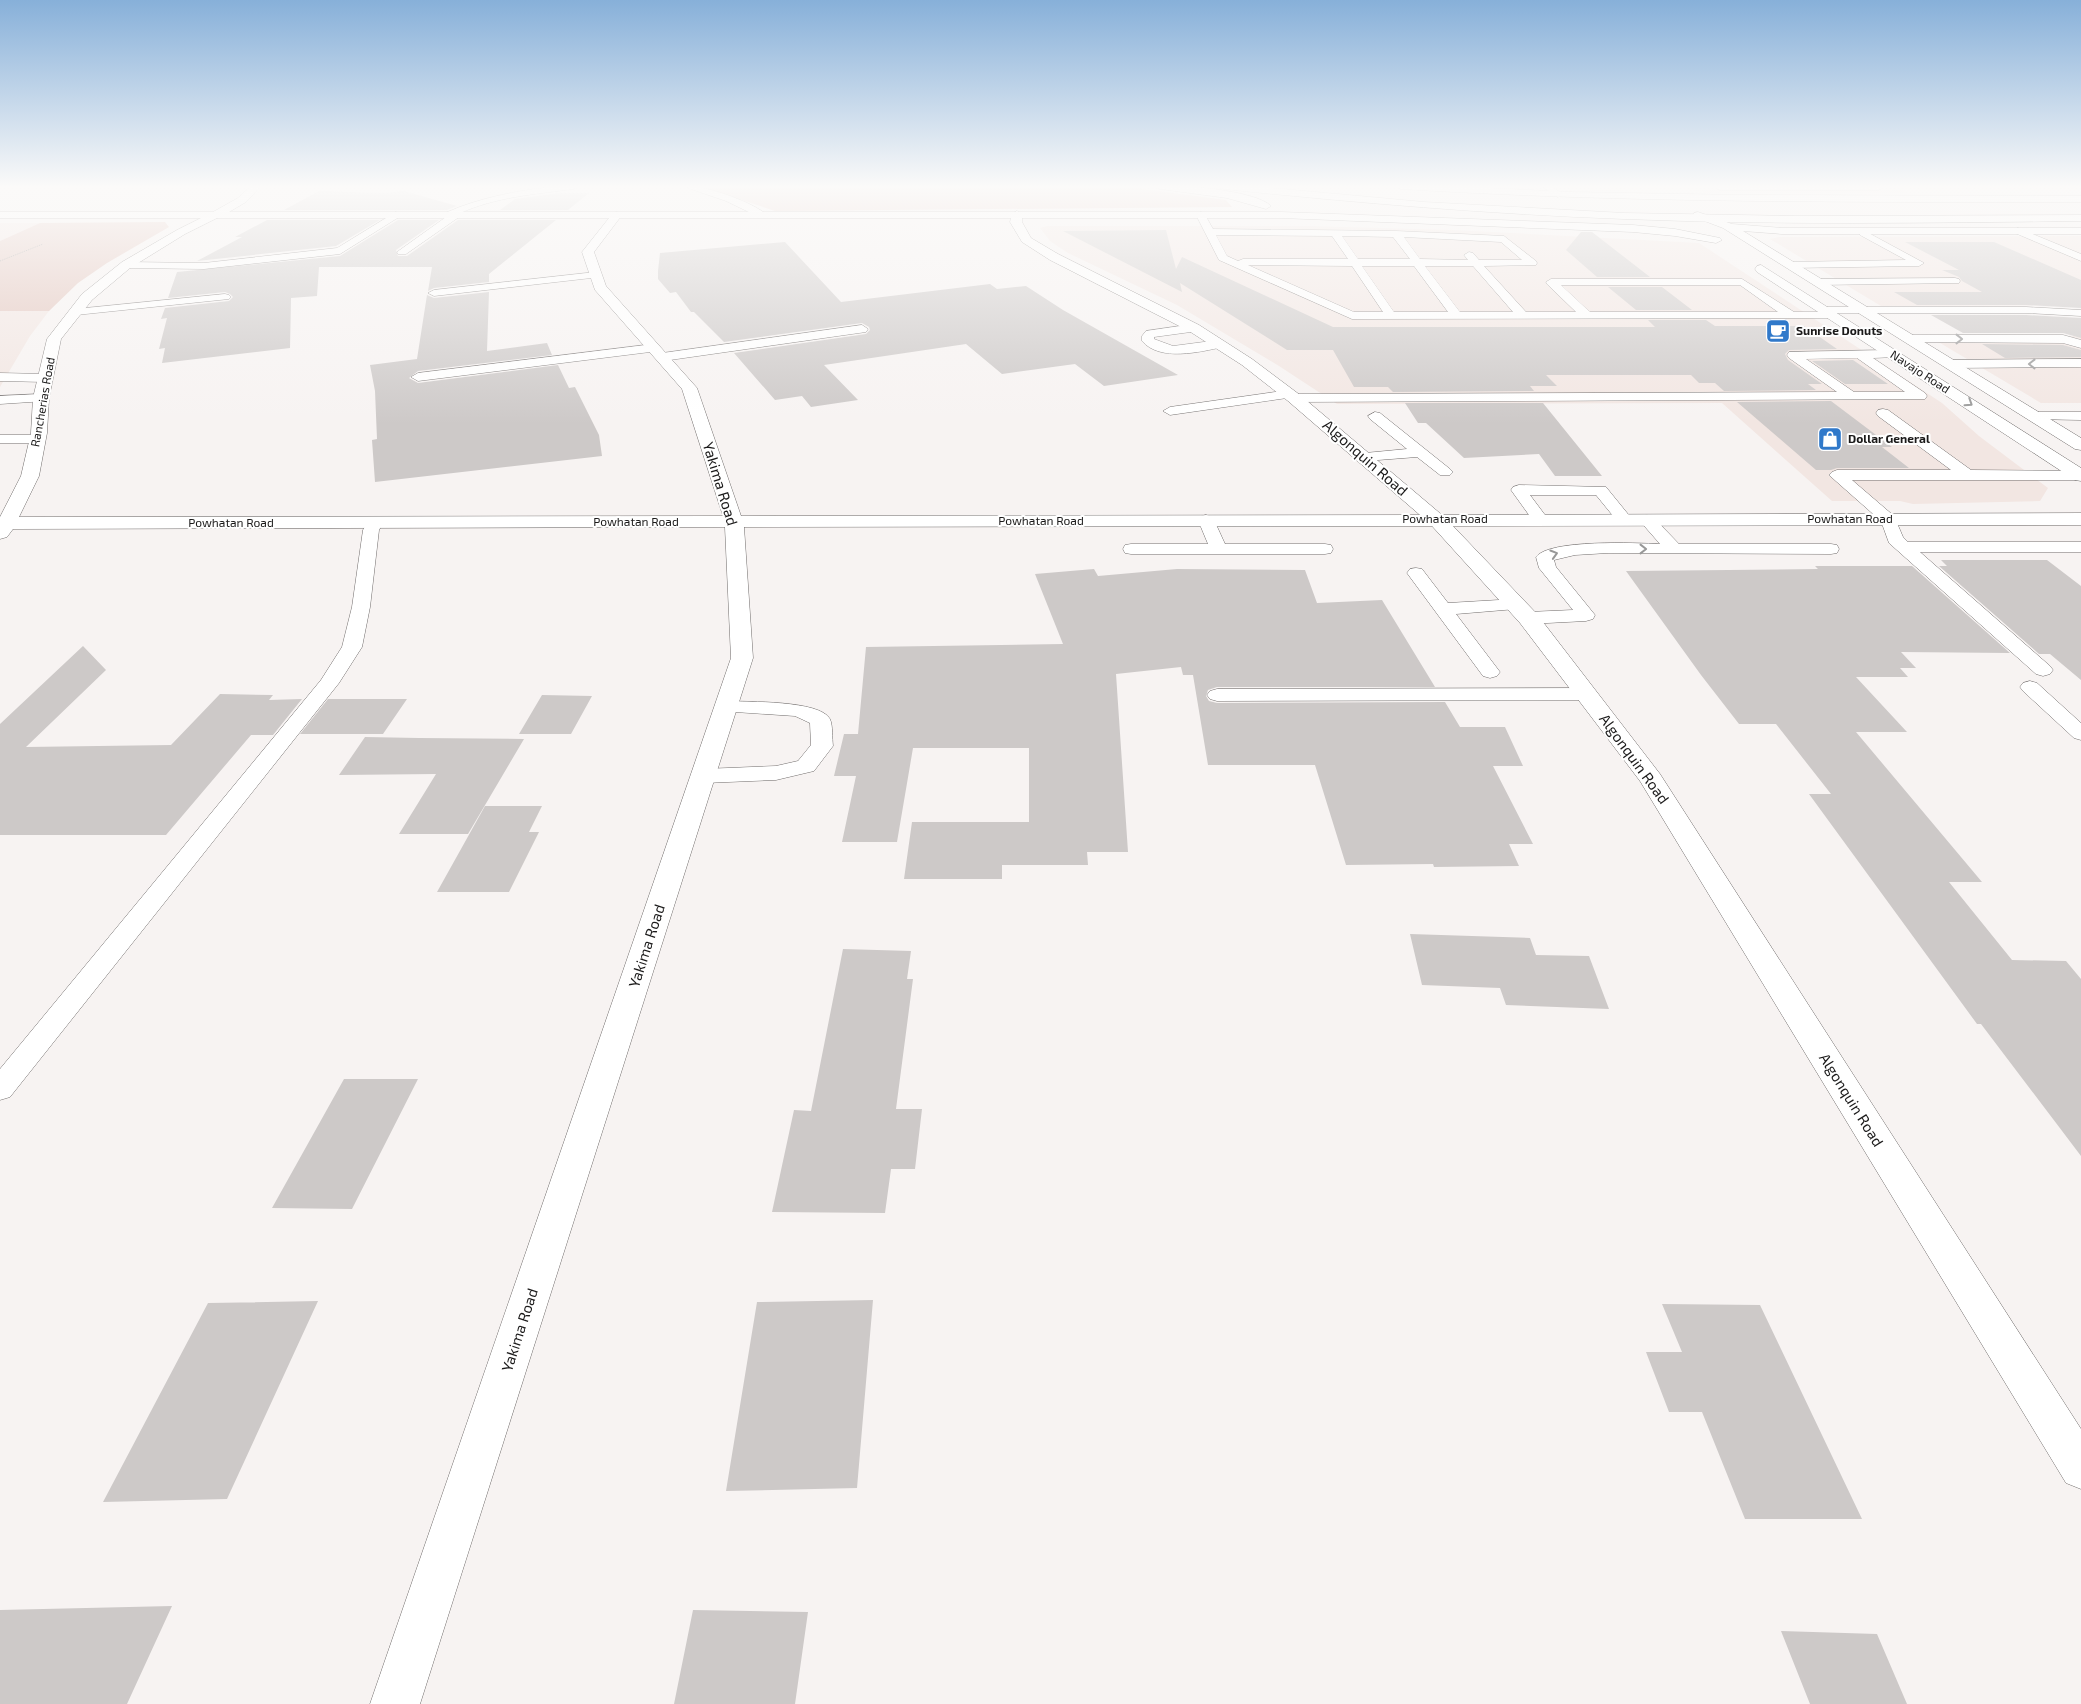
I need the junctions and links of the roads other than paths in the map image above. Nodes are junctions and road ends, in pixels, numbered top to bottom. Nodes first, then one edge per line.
1 (126, 265) edge
2 (1789, 265) edge
3 (167, 266) edge
4 (208, 266) edge
5 (593, 266) edge
6 (1071, 266) edge
7 (1242, 266) edge
8 (1295, 266) edge
9 (1303, 266) joint
10 (1309, 266) edge
11 (1358, 266) edge
12 (1421, 266) edge
13 (1477, 266) edge
14 (1494, 266) edge
15 (1535, 266) edge
16 (1755, 266) edge
17 (1542, 272) junction
18 (596, 275) junction
19 (1742, 282) junction
20 (1781, 282) junction
21 (1816, 282) junction
22 (1956, 282) dead end
23 (1314, 286) dead end
24 (434, 293) dead end
25 (225, 297) dead end
26 (1322, 302) junction
27 (1863, 310) junction
28 (76, 312) junction
29 (1828, 313) junction
30 (2081, 313) edge
31 (1586, 315) junction
32 (1791, 315) junction
33 (1390, 316) junction
34 (1457, 316) junction
35 (1523, 316) junction
36 (1194, 328) junction
37 (862, 329) dead end
38 (1910, 340) junction
39 (1219, 344) junction
40 (2081, 344) edge
41 (658, 353) junction
42 (1892, 354) junction
43 (2081, 363) edge
44 (1950, 364) junction
45 (1875, 369) junction
46 (418, 376) dead end
47 (0, 377) edge
48 (44, 380) junction
49 (0, 384) edge
50 (1292, 396) junction
51 (1850, 396) junction
52 (41, 398) junction
53 (0, 400) edge
54 (1170, 411) dead end
55 (1882, 412) dead end
56 (1375, 416) dead end
57 (2034, 416) junction
58 (2081, 416) edge
59 (0, 439) edge
60 (36, 439) junction
61 (2081, 445) edge
62 (1420, 452) junction
63 (1365, 458) junction
64 (1445, 472) dead end
65 (1967, 475) junction
66 (2080, 475) edge
67 (1436, 519) junction
68 (1540, 519) junction
69 (1624, 519) junction
70 (1888, 519) junction
71 (2081, 519) edge
72 (1206, 520) junction
73 (1647, 520) junction
74 (734, 522) junction
75 (375, 523) junction
76 (2, 527) edge
77 (2081, 546) edge
78 (1904, 547) junction
79 (1131, 549) dead end
80 (1219, 549) junction
81 (1325, 549) dead end
82 (1674, 549) junction
83 (1831, 549) dead end
84 (1416, 573) dead end
85 (1443, 609) junction
86 (1522, 611) junction
87 (2043, 670) dead end
88 (1490, 672) dead end
89 (2030, 687) dead end
90 (1586, 694) junction
91 (1217, 695) dead end
92 (727, 707) junction
93 (2081, 734) edge
94 (704, 776) junction
95 (0, 1089) edge
96 (2081, 1468) edge
97 (396, 1704) edge

1 - 28 street, Rancherias Road
2 - 21 street, Navajo Road
3 - 4 lane
5 - 18 street, Yakima Road
6 - 36 street, Algonquin Road
7 - 26 lane
8 - 9 lane
9 - 10 lane
11 - 33 lane
12 - 34 lane
13 - 35 lane
14 - 17 lane
15 - 17 lane
16 - 20 street, Navajo Road
17 - 19 lane
17 - 31 lane
18 - 24 lane
18 - 41 street, Yakima Road
19 - 20 lane
19 - 32 lane
20 - 29 street, Navajo Road
21 - 22 lane
21 - 27 street, Navajo Road
23 - 26 lane
25 - 28 lane
26 - 33 lane
27 - 29 lane
27 - 30 lane
27 - 38 street, Navajo Road
28 - 48 street, Rancherias Road
29 - 32 lane
29 - 42 street, Navajo Road
31 - 32 lane
31 - 35 lane
33 - 34 lane
34 - 35 lane
36 - 39 street, Algonquin Road
36 - 39 lane
37 - 41 lane
38 -> 40 lane
38 - 44 street, Navajo Road
39 - 50 street, Algonquin Road
41 - 46 lane
41 - 74 street, Yakima Road
42 - 45 lane
42 -> 66 street, Navajo Road
43 -> 44 lane
44 - 57 street, Navajo Road
45 - 51 lane
45 - 51 lane
47 - 48 lane
48 - 49 lane
48 - 52 street, Rancherias Road
50 - 51 lane
50 - 54 lane
50 - 63 street, Algonquin Road
52 - 53 lane
52 - 60 street, Rancherias Road
55 - 65 lane
56 - 62 lane
57 - 58 lane
57 - 61 street, Navajo Road
59 - 60 lane
60 - 76 street, Rancherias Road
62 - 63 lane
62 - 64 lane
63 - 67 street, Algonquin Road
65 - 66 lane
65 - 70 lane
67 - 68 street, Powhatan Road
67 - 72 street, Powhatan Road
67 - 86 street, Algonquin Road
68 - 69 street, Powhatan Road
68 - 69 lane
69 - 73 street, Powhatan Road
70 - 71 street, Powhatan Road
70 - 73 street, Powhatan Road
70 - 78 lane
72 - 74 street, Powhatan Road
72 - 80 lane
73 - 82 lane
74 - 75 street, Powhatan Road
74 - 92 street, Yakima Road
75 - 76 street, Powhatan Road
75 - 95 lane
77 - 78 lane
78 - 87 lane
79 - 80 lane
80 - 81 lane
82 - 83 lane
86 -> 82 lane
84 - 85 lane
85 - 86 lane
85 - 88 lane
86 - 90 street, Algonquin Road
89 - 93 lane
90 - 91 lane
90 - 96 street, Algonquin Road
92 - 94 street, Yakima Road
92 - 94 lane
94 - 97 street, Yakima Road

